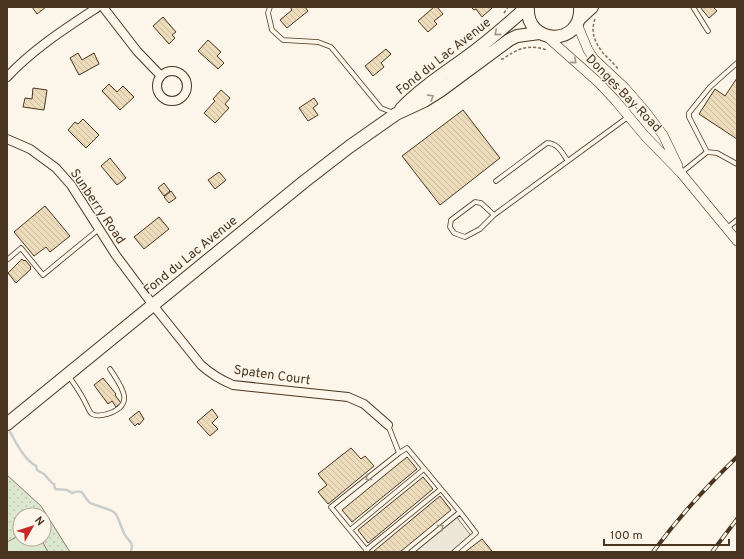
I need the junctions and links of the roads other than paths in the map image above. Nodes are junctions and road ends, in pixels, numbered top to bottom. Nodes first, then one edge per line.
1 (98, 7) edge
2 (103, 7) edge
3 (270, 7) edge
4 (527, 7) edge
5 (693, 7) edge
6 (594, 11) edge
7 (579, 17) edge
8 (708, 31) dead end
9 (542, 34) junction
10 (737, 63) edge
11 (161, 76) dead end
12 (7, 77) edge
13 (396, 114) junction
14 (629, 116) junction
15 (7, 139) edge
16 (707, 152) junction
17 (568, 161) junction
18 (737, 164) edge
19 (681, 173) junction
20 (496, 181) dead end
21 (494, 215) junction
22 (737, 220) edge
23 (726, 228) junction
24 (99, 229) junction
25 (737, 241) edge
26 (7, 260) edge
27 (153, 305) junction
28 (110, 369) dead end
29 (68, 375) junction
30 (7, 424) edge
31 (388, 425) joint
32 (399, 453) junction
33 (424, 469) junction
34 (441, 489) junction
35 (460, 512) junction
36 (350, 530) junction
37 (367, 551) edge
38 (411, 552) edge
39 (454, 552) edge

1 - 12 street
2 - 11 street
3 - 13 lane
4 - 9 main road
4 -> 13 main road, Fond du Lac Avenue
5 - 8 lane
6 - 7 main road
7 - 9 main road, Fond du Lac Avenue
7 - 19 street, Donges Bay Road
13 -> 9 main road, Fond du Lac Avenue
9 -> 14 street, Donges Bay Road
10 - 16 lane
13 - 27 main road, Fond du Lac Avenue
14 - 17 lane
14 - 19 street, Donges Bay Road
15 - 24 street, Sunberry Road
16 - 18 lane
16 - 19 lane
17 - 20 lane
17 - 21 lane
19 - 23 street, Donges Bay Road
21 - 21 lane
22 - 23 lane
23 - 25 street, Donges Bay Road
24 - 26 lane
24 - 27 street, Sunberry Road
27 - 29 main road, Fond du Lac Avenue
27 - 31 street, Spaten Court
28 - 29 lane
29 - 30 main road, Fond du Lac Avenue
31 - 32 lane
32 - 33 lane
32 -> 36 lane
33 - 34 lane
33 - 36 lane
34 - 35 lane
34 - 37 lane
38 -> 35 lane
35 - 39 lane
36 - 37 lane

